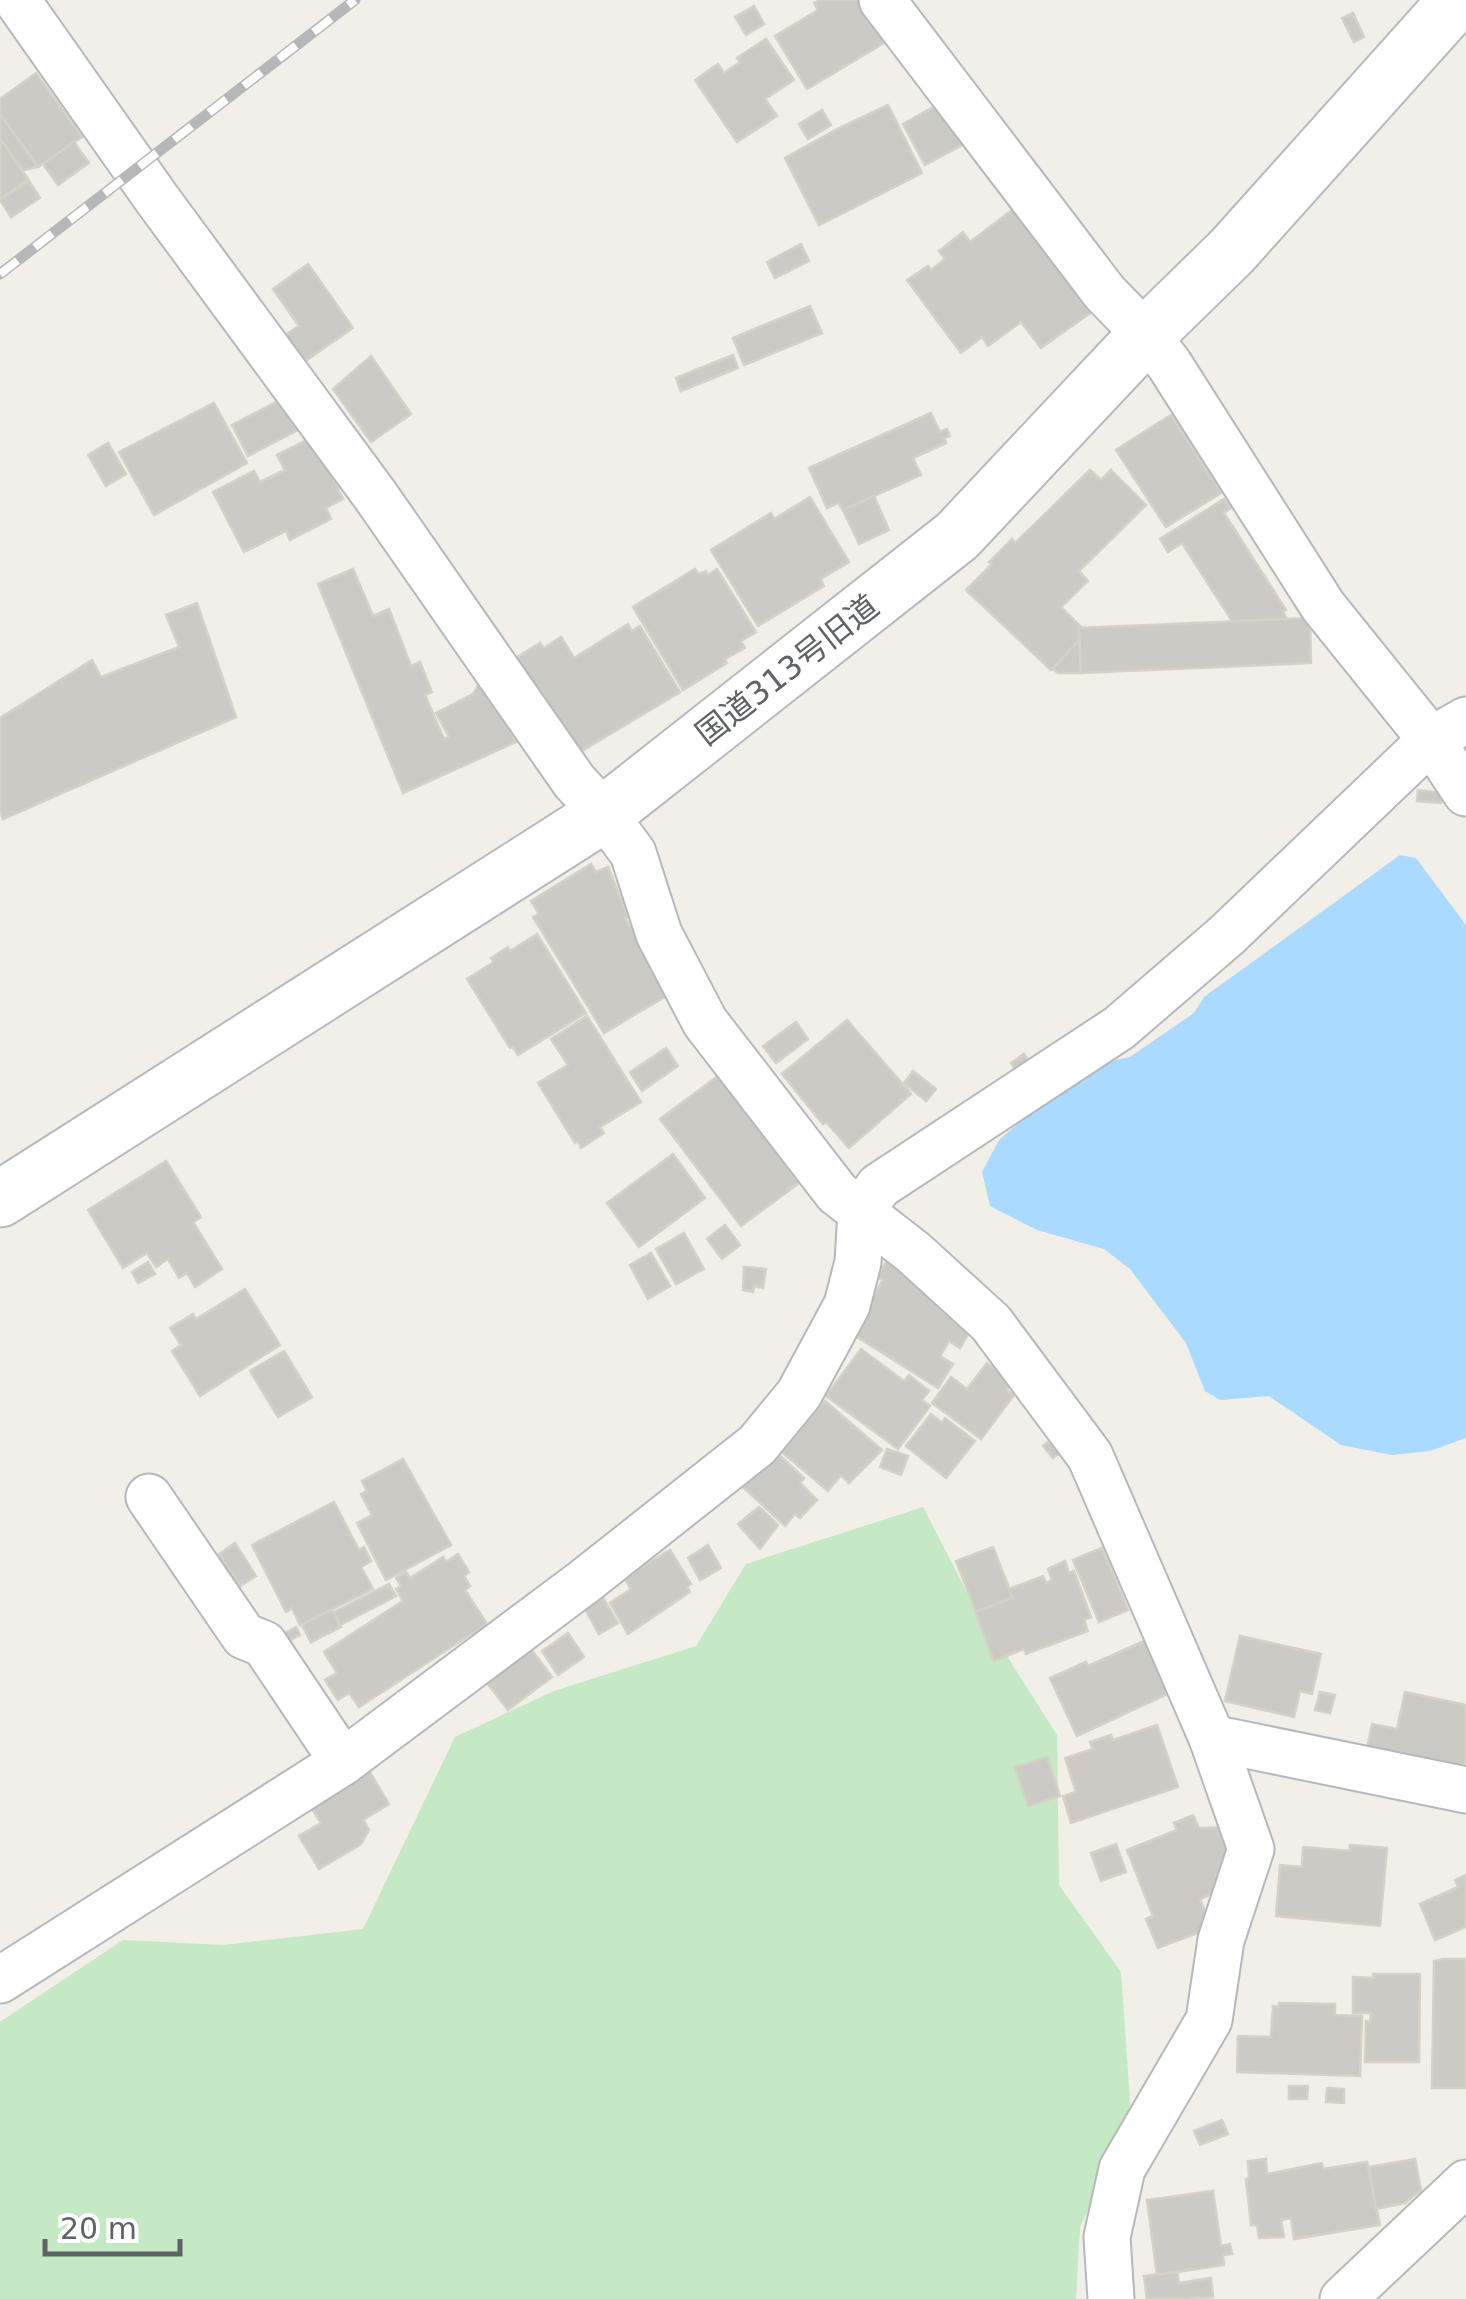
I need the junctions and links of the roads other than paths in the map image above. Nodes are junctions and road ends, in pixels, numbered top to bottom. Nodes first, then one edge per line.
1 (18, 0) edge
2 (882, 0) edge
3 (1457, 0) edge
4 (1146, 336) junction
5 (1448, 730) edge
6 (1466, 792) edge
7 (604, 814) junction
8 (0, 1199) edge
9 (861, 1211) junction
10 (149, 1497) dead end
11 (1212, 1738) junction
12 (344, 1762) junction
13 (1466, 1790) edge
14 (0, 1980) edge
15 (1466, 2183) edge
16 (1111, 2299) edge
17 (1343, 2299) edge

1 - 7 street
2 - 4 street
3 - 4 street, 国道313号旧道
4 - 5 street
4 - 7 street, 国道313号旧道
5 - 6 street
5 - 9 street
7 - 8 street, 国道313号旧道
7 - 9 street
9 - 11 street
9 - 12 street
10 - 12 street
11 - 13 street
11 - 16 street
12 - 14 street
15 - 17 street

